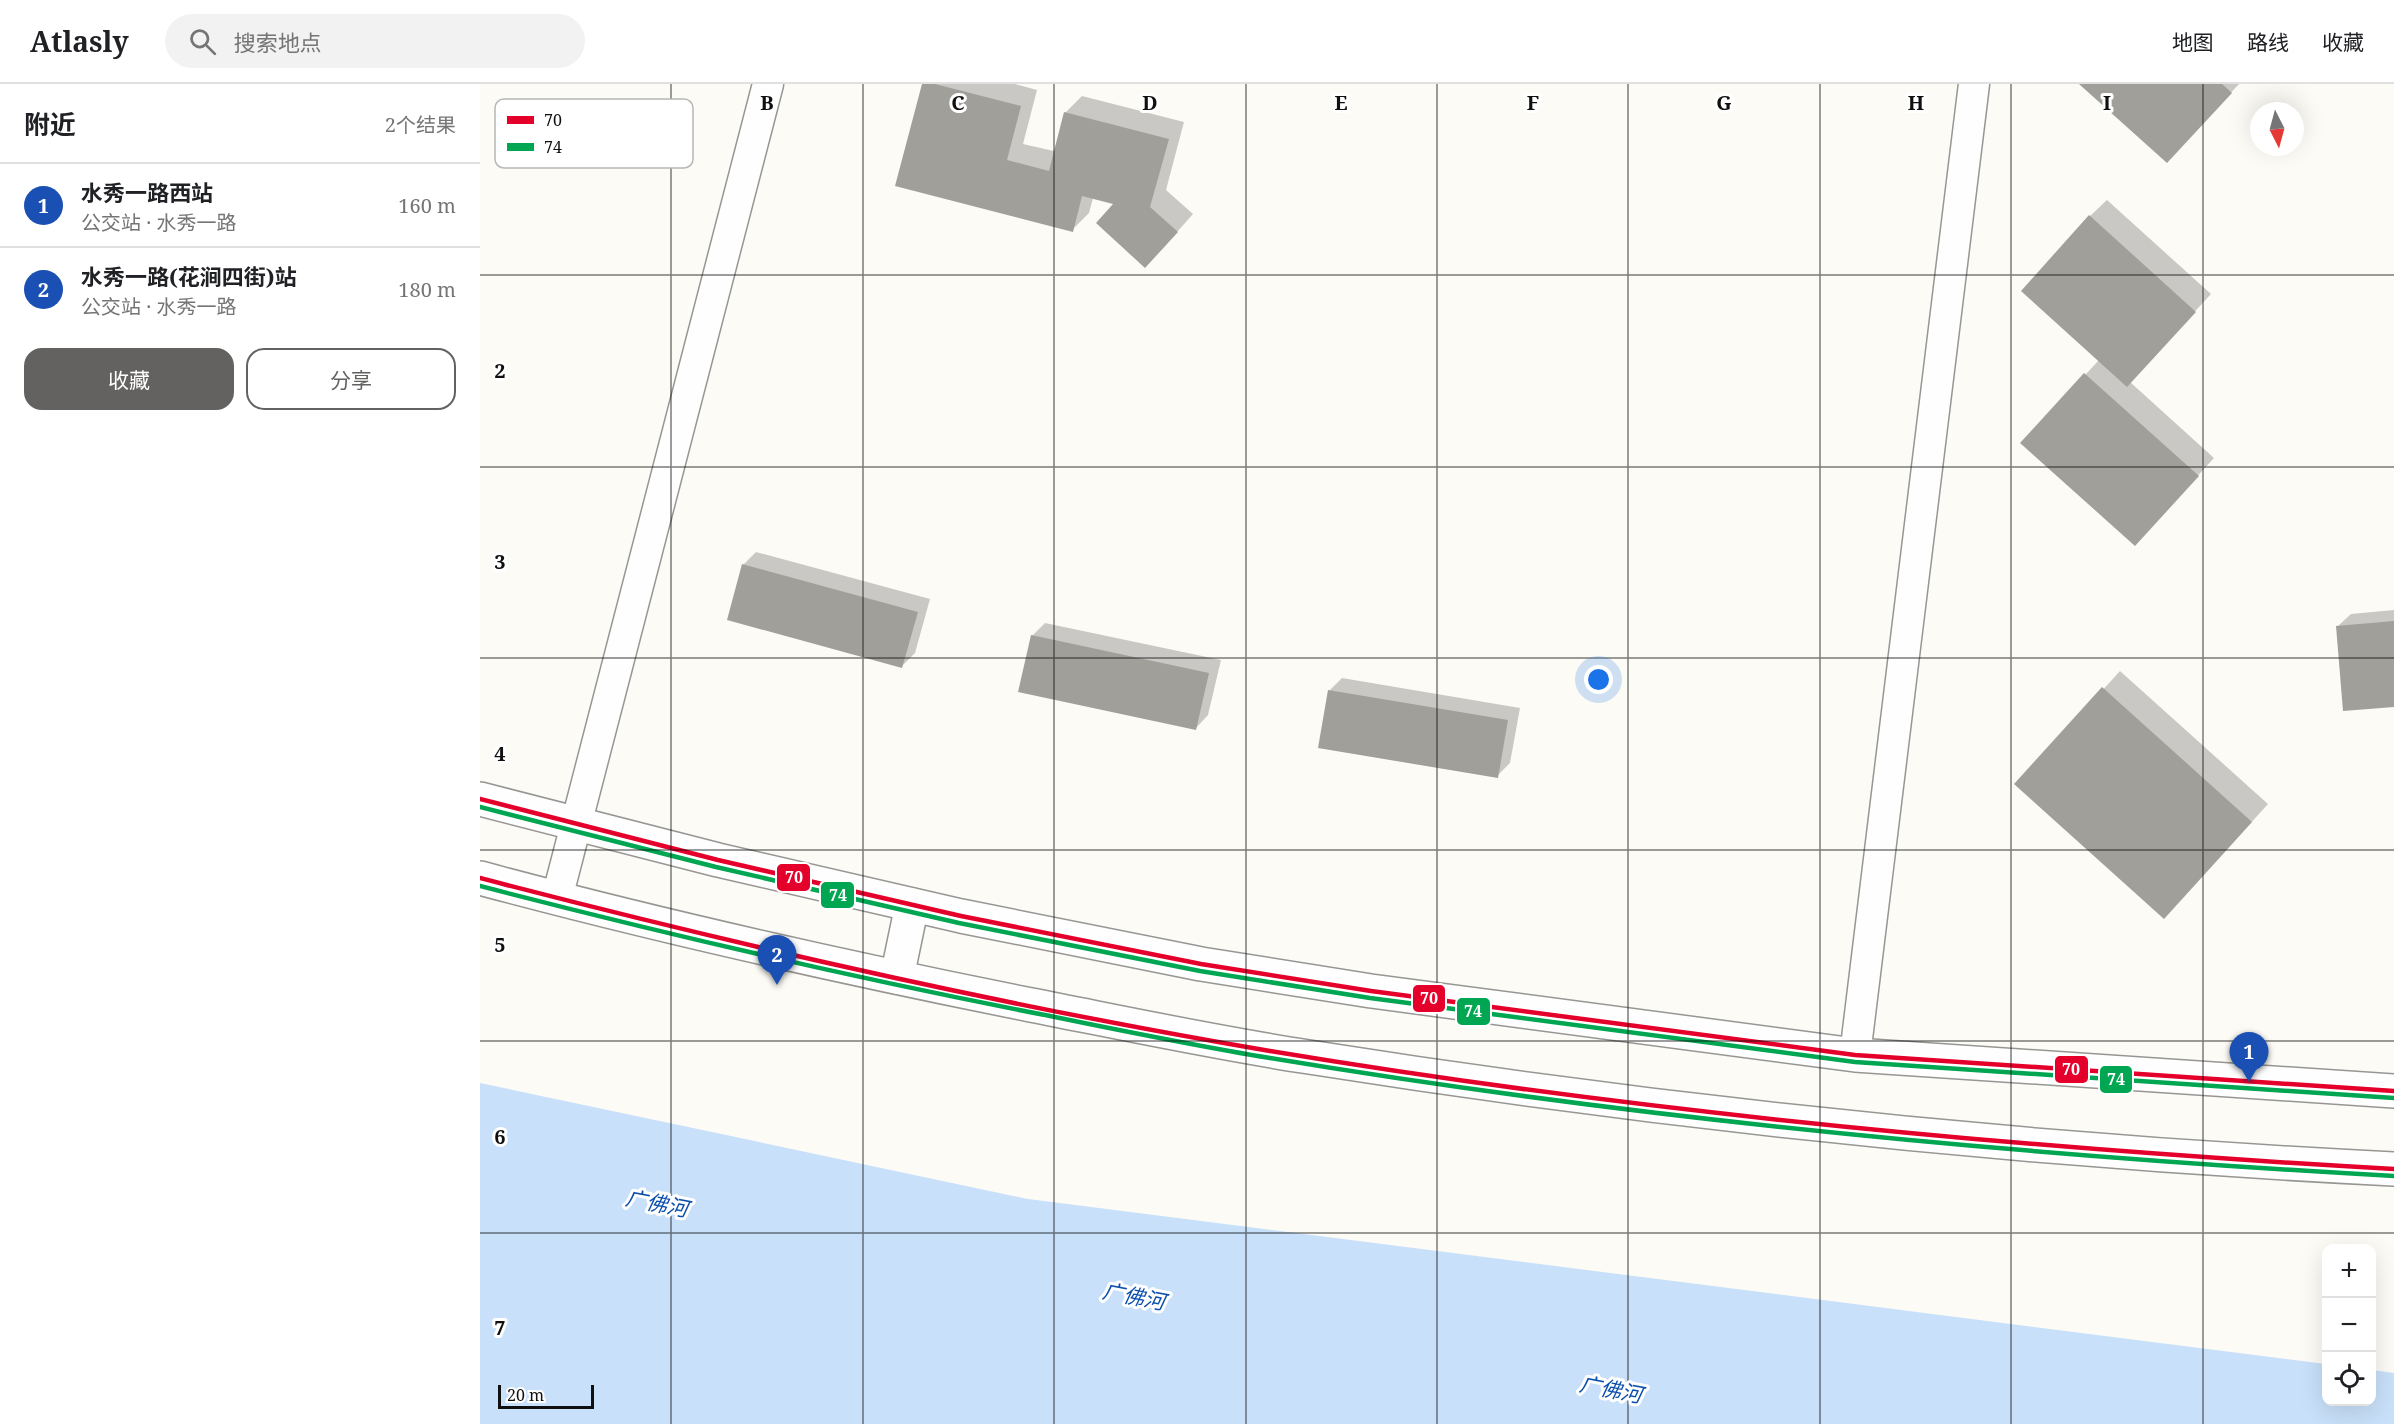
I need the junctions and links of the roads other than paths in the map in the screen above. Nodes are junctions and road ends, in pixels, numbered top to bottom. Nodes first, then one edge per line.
1 (768, 84) edge
2 (1974, 84) edge
3 (480, 799) edge
4 (575, 825) junction
5 (480, 878) edge
6 (557, 898) junction
7 (912, 905) junction
8 (897, 977) junction
9 (1855, 1055) junction
10 (2394, 1092) edge
11 (2394, 1168) edge

1 - 4 street
2 - 9 street
3 - 4 street
4 - 6 street
4 - 7 street
5 - 6 street
6 - 8 street
7 - 8 street
7 - 9 street
8 - 11 street
9 - 10 street

